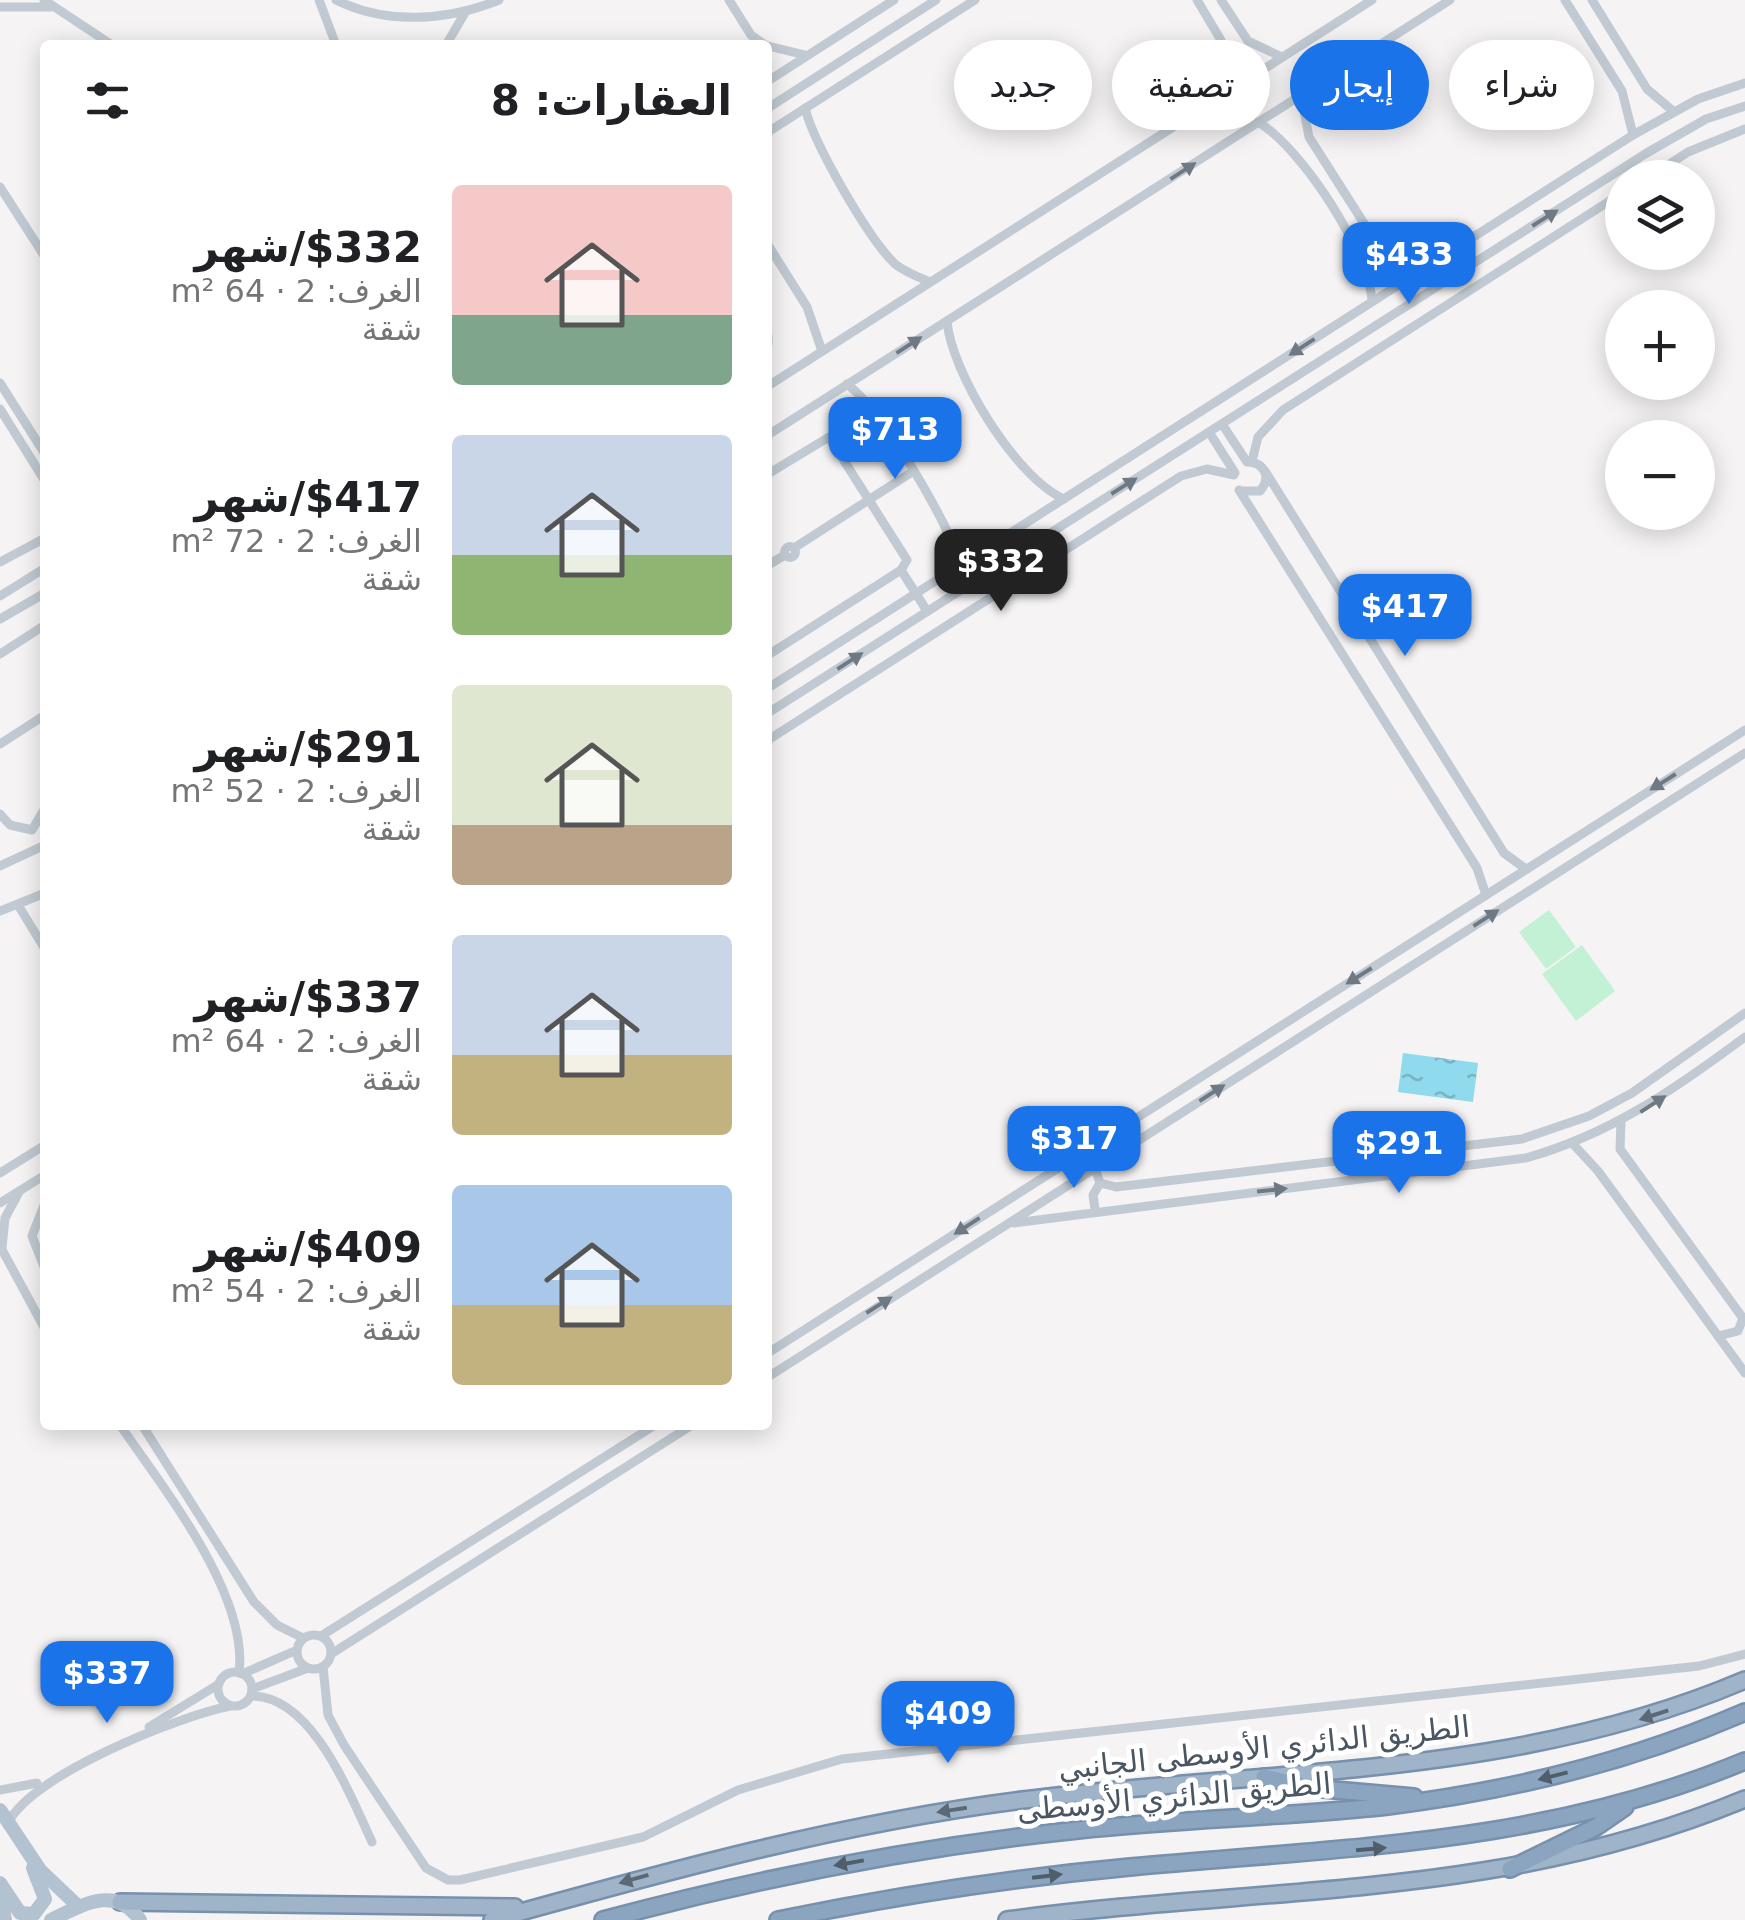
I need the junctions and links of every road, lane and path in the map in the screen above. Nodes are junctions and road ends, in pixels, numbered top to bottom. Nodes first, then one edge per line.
1 (319, 0) edge
2 (336, 0) edge
3 (498, 0) edge
4 (729, 0) edge
5 (894, 0) edge
6 (936, 0) edge
7 (975, 0) edge
8 (1197, 0) edge
9 (1221, 0) edge
10 (1372, 0) edge
11 (1450, 0) edge
12 (1564, 0) edge
13 (1592, 0) edge
14 (47, 3) edge
15 (0, 8) edge
16 (466, 10) junction
17 (104, 40) edge
18 (334, 40) edge
19 (449, 40) edge
20 (752, 40) edge
21 (1221, 40) edge
22 (1387, 40) edge
23 (772, 47) edge
24 (808, 55) junction
25 (1282, 57) junction
26 (1270, 65) edge
27 (772, 78) edge
28 (1745, 83) edge
29 (772, 105) edge
30 (1745, 106) edge
31 (805, 108) junction
32 (1673, 111) junction
33 (772, 129) edge
34 (1745, 129) edge
35 (1169, 130) edge
36 (1245, 130) edge
37 (1268, 130) edge
38 (1308, 130) edge
39 (1633, 135) junction
40 (1678, 160) edge
41 (0, 187) edge
42 (1605, 205) edge
43 (40, 249) edge
44 (772, 255) edge
45 (1424, 269) junction
46 (930, 282) junction
47 (1372, 302) junction
48 (947, 321) junction
49 (822, 351) junction
50 (0, 383) edge
51 (772, 383) edge
52 (847, 384) junction
53 (0, 410) edge
54 (1222, 424) junction
55 (1209, 432) junction
56 (772, 433) edge
57 (40, 446) edge
58 (1249, 462) junction
59 (1265, 471) junction
60 (772, 472) edge
61 (912, 472) junction
62 (40, 473) edge
63 (1234, 474) junction
64 (1239, 490) junction
65 (1064, 499) junction
66 (869, 500) junction
67 (40, 541) edge
68 (0, 562) edge
69 (772, 563) edge
70 (962, 564) junction
71 (900, 570) junction
72 (40, 571) edge
73 (916, 593) junction
74 (0, 596) edge
75 (40, 596) edge
76 (928, 611) junction
77 (0, 620) edge
78 (40, 628) edge
79 (772, 653) edge
80 (0, 654) edge
81 (772, 685) edge
82 (772, 711) edge
83 (40, 718) edge
84 (1745, 730) edge
85 (772, 737) edge
86 (0, 744) edge
87 (1745, 753) edge
88 (0, 814) edge
89 (40, 816) edge
90 (40, 847) edge
91 (0, 866) edge
92 (1526, 869) junction
93 (40, 895) edge
94 (1486, 895) junction
95 (18, 905) junction
96 (0, 911) edge
97 (40, 941) edge
98 (1333, 992) junction
99 (1343, 1009) junction
100 (1745, 1012) edge
101 (1745, 1037) edge
102 (1621, 1122) junction
103 (1573, 1144) junction
104 (40, 1149) edge
105 (1095, 1168) junction
106 (0, 1174) edge
107 (40, 1178) edge
108 (1100, 1183) junction
109 (19, 1192) junction
110 (0, 1203) edge
111 (1096, 1209) junction
112 (40, 1216) edge
113 (1002, 1227) junction
114 (1, 1247) edge
115 (40, 1256) edge
116 (826, 1316) junction
117 (40, 1320) edge
118 (1744, 1320) edge
119 (836, 1333) junction
120 (1718, 1336) junction
121 (772, 1350) edge
122 (1745, 1373) edge
123 (772, 1374) edge
124 (123, 1430) edge
125 (145, 1430) edge
126 (646, 1430) edge
127 (684, 1430) edge
128 (321, 1636) junction
129 (304, 1638) junction
130 (296, 1650) junction
131 (331, 1654) junction
132 (1745, 1654) edge
133 (324, 1667) junction
134 (308, 1668) junction
135 (240, 1673) junction
136 (1745, 1680) edge
137 (219, 1684) junction
138 (251, 1693) junction
139 (230, 1706) junction
140 (1745, 1712) edge
141 (1745, 1760) edge
142 (1264, 1777) junction
143 (0, 1790) edge
144 (1428, 1800) junction
145 (1745, 1800) edge
146 (1630, 1802) junction
147 (4, 1816) edge
148 (372, 1842) dead end
149 (26, 1852) junction
150 (1510, 1869) junction
151 (0, 1883) edge
152 (0, 1891) edge
153 (120, 1902) junction
154 (544, 1905) junction
155 (79, 1907) junction
156 (4, 1920) edge
157 (52, 1920) edge
158 (140, 1920) edge
159 (492, 1920) edge
160 (603, 1920) edge
161 (778, 1920) edge
162 (1007, 1920) edge

1 - 18 street
2 - 16 street
3 - 16 street
4 - 20 street
5 - 24 street
6 - 29 street
7 - 31 street
8 - 21 street
9 - 25 street
10 - 25 street
11 - 22 street
12 - 39 street
13 - 32 street
14 - 15 street
14 - 17 street
16 - 19 street
23 - 24 street
24 - 27 street
25 - 26 street
28 - 32 street
54 -> 30 street
31 - 33 street
31 - 46 street
32 - 39 street
34 - 40 street
35 - 46 street
48 -> 36 street
37 - 47 street
38 - 45 street
39 - 45 street
41 - 43 street
42 - 58 street
44 - 49 street
45 - 47 street
46 - 49 street
47 -> 65 street
52 -> 48 street
48 - 65 street
49 - 51 street
50 - 57 street
52 - 56 street
52 - 61 street
53 - 62 street
54 - 55 street
54 - 58 street
55 - 63 street
76 -> 55 street
58 - 59 street
58 - 63 street
59 - 64 street
59 - 92 street
60 - 66 street
61 - 66 street
61 - 70 street
63 - 64 street
63 - 85 street
64 - 94 street
65 - 70 street
66 - 69 street
66 - 71 street
67 - 68 street
70 - 73 street
71 - 73 street
71 - 79 street
72 - 74 street
73 - 76 street
73 - 81 street
75 - 77 street
82 -> 76 street
78 - 80 street
83 - 86 street
84 -> 92 street
99 -> 87 street
88 - 89 street
90 - 91 street
92 - 94 street
93 - 95 street
94 -> 98 street
95 - 96 street
95 - 97 street
98 - 99 street
98 -> 116 street
105 -> 99 street
100 - 108 street
102 -> 101 street
102 - 103 street
102 - 118 street
111 -> 103 street
103 - 120 street
104 - 106 street
105 - 108 street
105 - 113 street
107 - 109 street
108 - 111 street
109 - 110 street
109 - 114 street
111 - 113 street
112 - 115 street
119 -> 113 street
114 - 117 street
116 - 119 street
116 - 121 street
118 - 120 street
119 - 123 street
120 - 122 street
124 - 135 street
125 - 129 street
126 - 128 street
127 - 131 street
128 - 129 street
128 - 131 street
129 - 130 street
130 - 134 street
130 - 135 street
131 - 133 street
132 - 133 street
133 - 134 street
134 - 138 street
135 - 137 street
135 - 138 street
136 -> 142 highway, الطريق الدائري الأوسطى الجانبي
137 - 139 street
137 - 143 street
138 - 139 street
138 - 148 street
139 - 147 street
140 -> 144 highway, الطريق الدائري الأوسطى
141 - 146 highway
142 - 144 highway
142 -> 154 highway, الطريق الدائري الأوسطى الجانبي
144 -> 160 highway, الطريق الدائري الأوسطى
145 - 150 highway
146 - 150 highway
161 -> 146 highway
147 - 149 main road
149 - 151 main road
149 - 155 main road
150 - 162 highway
152 - 156 main road
153 - 154 highway
153 - 155 main road
153 - 158 main road
154 - 159 highway, الطريق الدائري الأوسطى الجانبي
155 - 157 main road

